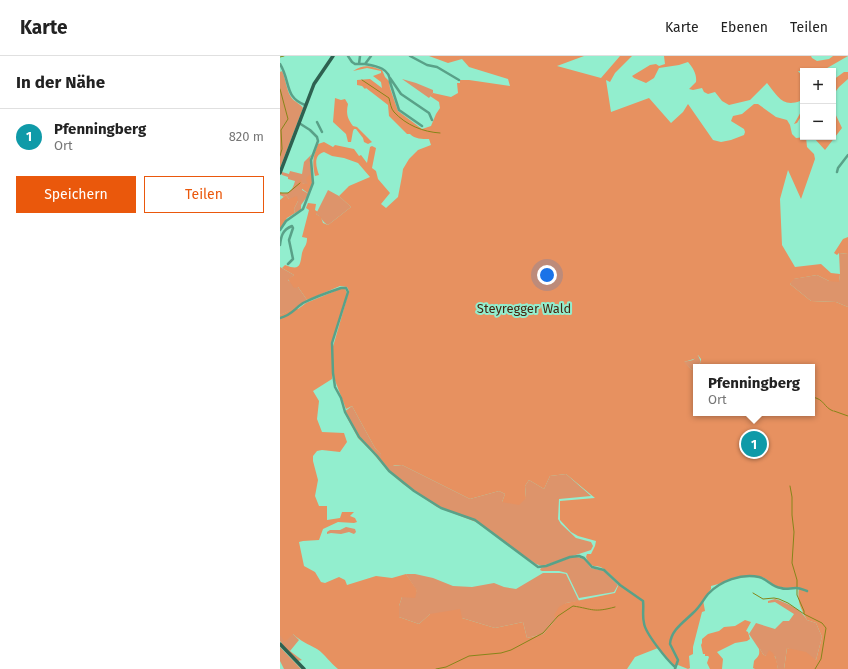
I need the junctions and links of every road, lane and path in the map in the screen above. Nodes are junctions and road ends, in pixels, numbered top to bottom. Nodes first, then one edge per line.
1 (333, 56) edge
2 (348, 56) edge
3 (360, 56) edge
4 (371, 56) edge
5 (410, 56) edge
6 (280, 64) edge
7 (359, 64) junction
8 (365, 64) junction
9 (390, 78) junction
10 (459, 80) dead end
11 (305, 105) junction
12 (432, 120) dead end
13 (317, 122) dead end
14 (299, 123) junction
15 (422, 126) dead end
16 (322, 132) dead end
17 (848, 155) edge
18 (837, 172) dead end
19 (280, 173) edge
20 (280, 230) edge
21 (280, 245) edge
22 (288, 264) dead end
23 (280, 318) edge
24 (807, 591) dead end
25 (280, 644) edge
26 (675, 668) edge
27 (304, 669) edge

1 - 11 main road
2 - 7 street
3 - 7 street
4 - 8 street
5 - 10 street
6 - 11 street
7 - 8 street
8 - 9 street
9 - 12 street
9 - 15 street
11 - 14 main road
13 - 16 street
14 - 19 main road
14 - 20 street
17 - 18 street
21 - 22 street
23 - 26 street
24 - 26 street
25 - 27 main road

